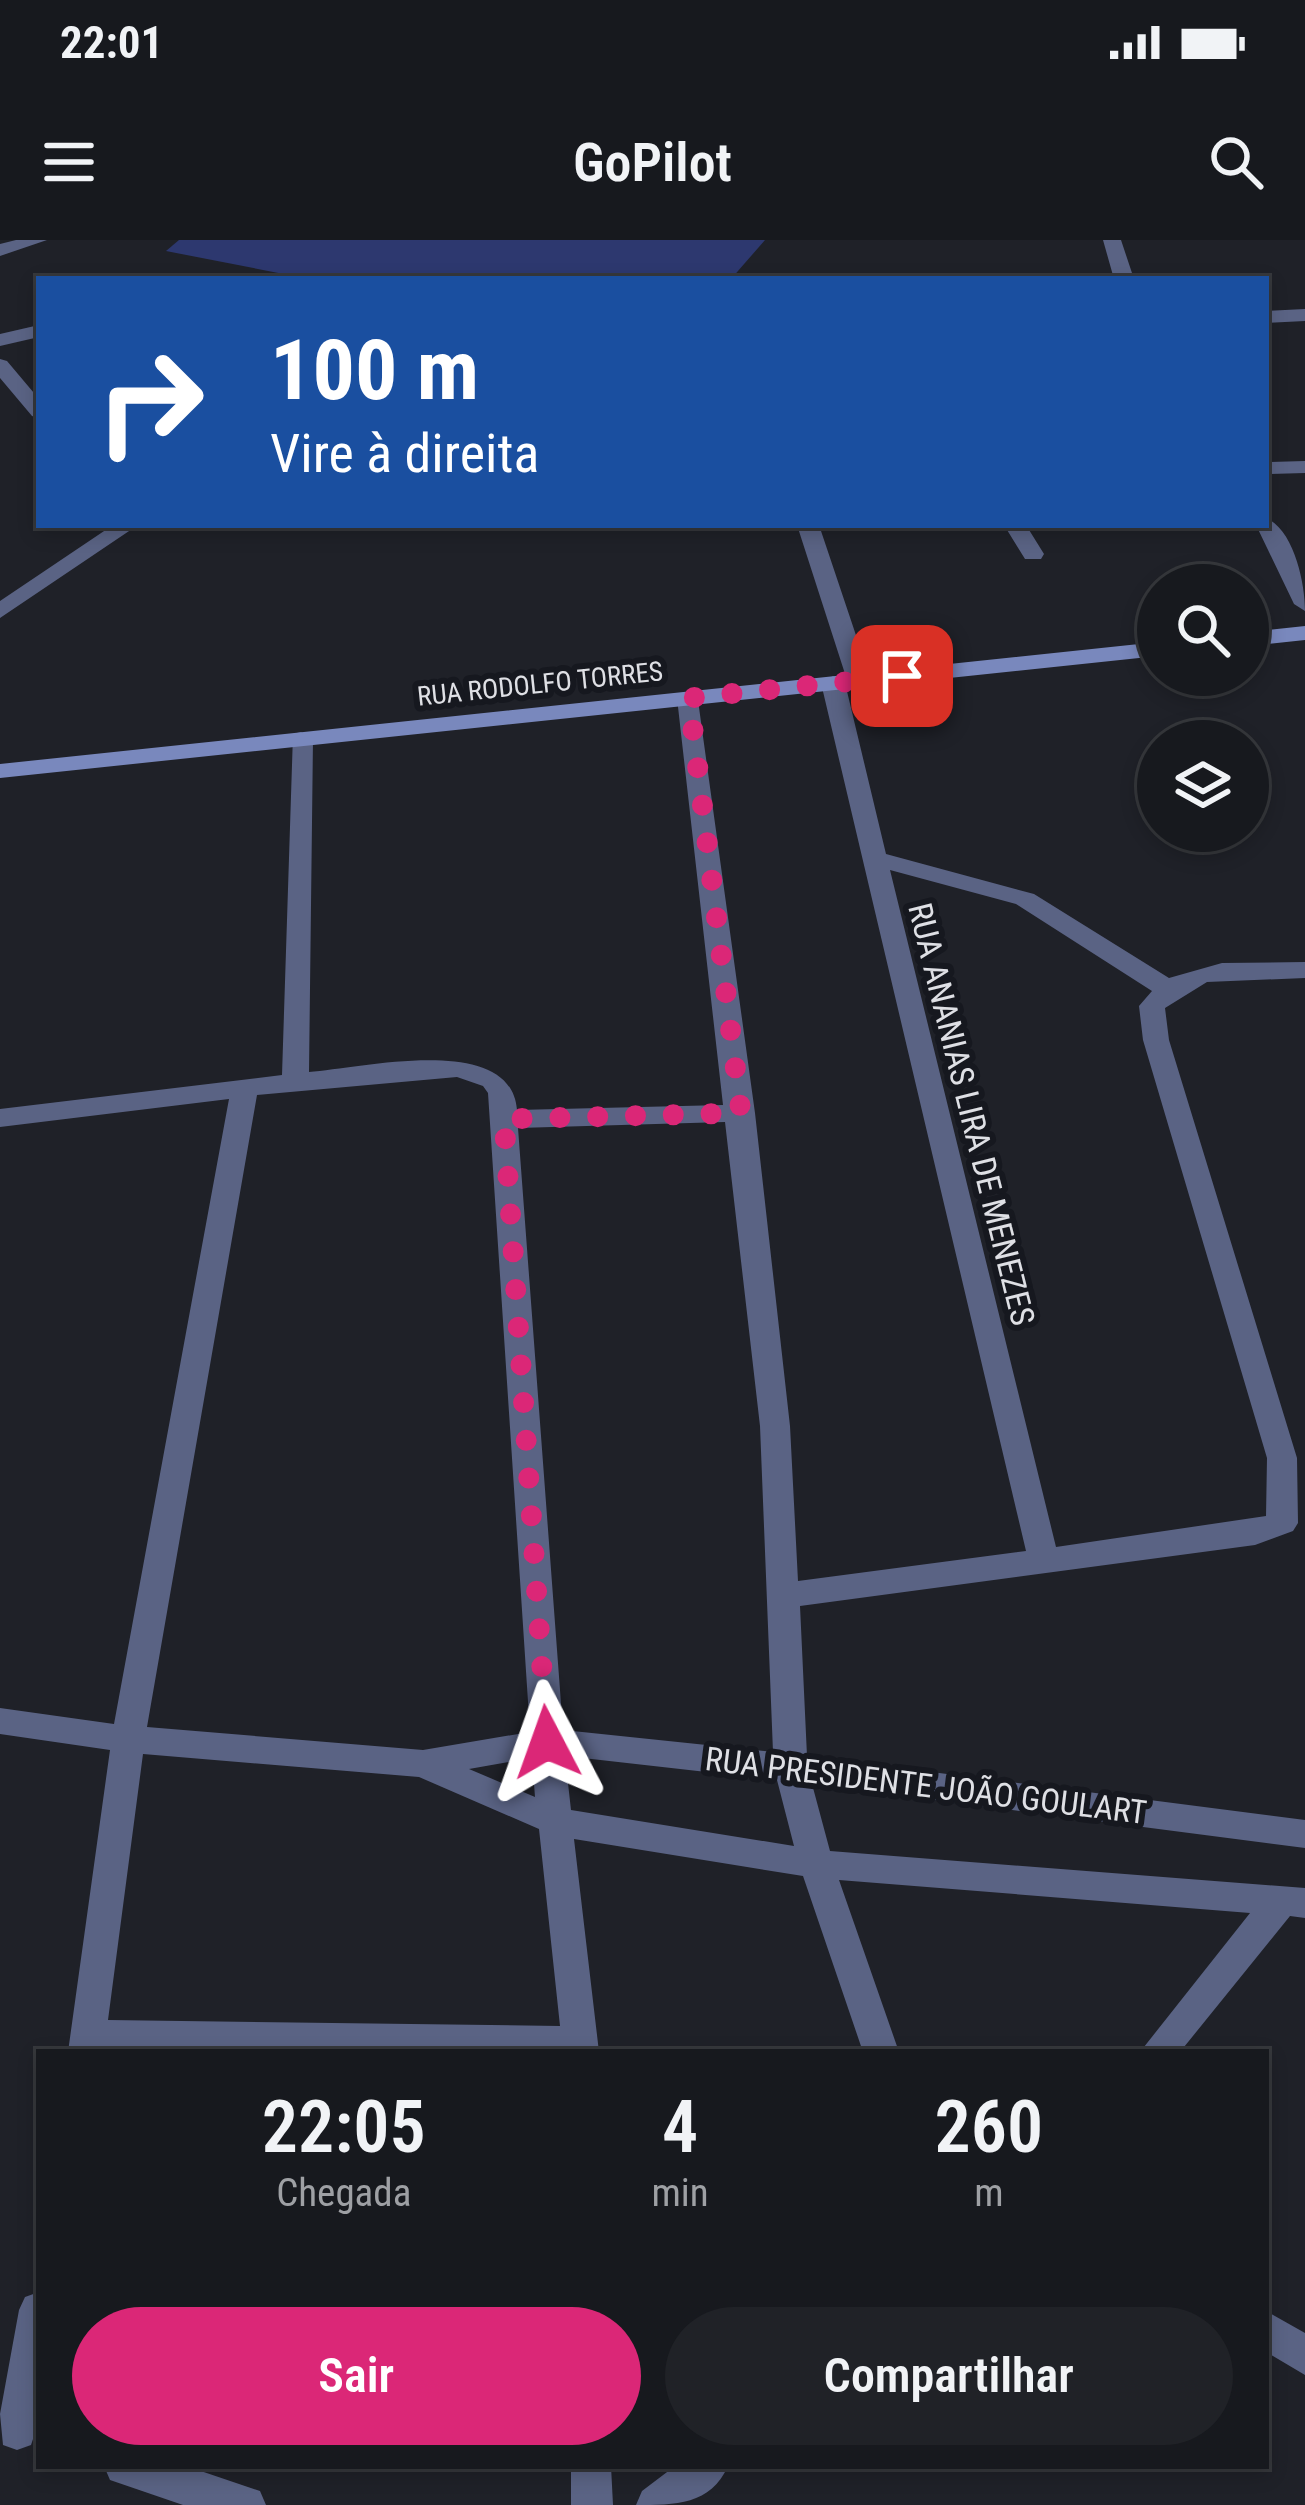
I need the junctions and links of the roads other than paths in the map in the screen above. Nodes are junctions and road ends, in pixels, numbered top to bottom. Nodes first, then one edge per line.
1 (38, 240) edge
2 (1112, 240) edge
3 (0, 250) edge
4 (1123, 276) edge
5 (1305, 315) edge
6 (1269, 317) edge
7 (36, 332) edge
8 (0, 340) edge
9 (0, 365) edge
10 (36, 408) edge
11 (1305, 467) edge
12 (1269, 468) edge
13 (123, 528) edge
14 (809, 528) edge
15 (1017, 528) edge
16 (1268, 528) edge
17 (1033, 554) dead end
18 (1305, 604) edge
19 (0, 611) edge
20 (1305, 633) edge
21 (1269, 637) edge
22 (1137, 651) edge
23 (846, 682) junction
24 (689, 698) junction
25 (301, 740) junction
26 (0, 771) edge
27 (873, 858) junction
28 (1305, 970) edge
29 (1166, 988) junction
30 (296, 1082) junction
31 (244, 1091) junction
32 (741, 1113) junction
33 (0, 1118) edge
34 (504, 1119) junction
35 (1044, 1562) junction
36 (780, 1596) junction
37 (0, 1721) edge
38 (128, 1739) junction
39 (547, 1742) junction
40 (423, 1764) junction
41 (791, 1768) junction
42 (557, 1822) junction
43 (1305, 1834) edge
44 (816, 1864) junction
45 (1293, 1902) edge
46 (88, 2044) edge
47 (581, 2047) edge
48 (880, 2049) edge
49 (1161, 2049) edge
50 (36, 2328) edge
51 (1269, 2331) edge
52 (1305, 2356) edge
53 (19, 2432) edge
54 (133, 2469) edge
55 (591, 2469) edge
56 (704, 2469) edge
57 (244, 2505) edge
58 (592, 2505) edge
59 (657, 2505) edge

1 - 3 street
2 - 4 street
5 - 6 street
7 - 8 street
9 - 10 street
11 - 12 street
13 - 19 street
14 - 23 street, RUA ANANIAS LIRA DE MENEZES
15 - 17 street
16 - 18 street
20 - 21 main road
22 - 23 main road, RUA RODOLFO TORRES
23 - 24 main road, RUA RODOLFO TORRES
23 - 27 street, RUA ANANIAS LIRA DE MENEZES
24 - 25 main road, RUA RODOLFO TORRES
24 - 32 street
25 - 26 main road, RUA RODOLFO TORRES
25 - 30 street
27 - 29 street
27 - 35 street, RUA ANANIAS LIRA DE MENEZES
28 - 29 street
29 - 35 street
30 - 31 street
30 - 34 street
31 - 33 street
31 - 38 street
32 - 34 street
32 - 36 street
34 - 39 street
35 - 36 street
36 - 41 street
37 - 38 street
38 - 40 street
38 - 46 street
39 - 40 street, RUA PRESIDENTE JOÃO GOULART
39 - 41 street, RUA PRESIDENTE JOÃO GOULART
39 - 42 street
40 - 42 street
41 - 43 street, RUA PRESIDENTE JOÃO GOULART
41 - 44 street
42 - 44 street
42 - 47 street
44 - 45 street
44 - 48 street
45 - 49 street
46 - 47 street
50 - 53 street
51 - 52 street
54 - 57 street
55 - 58 street
56 - 59 street

